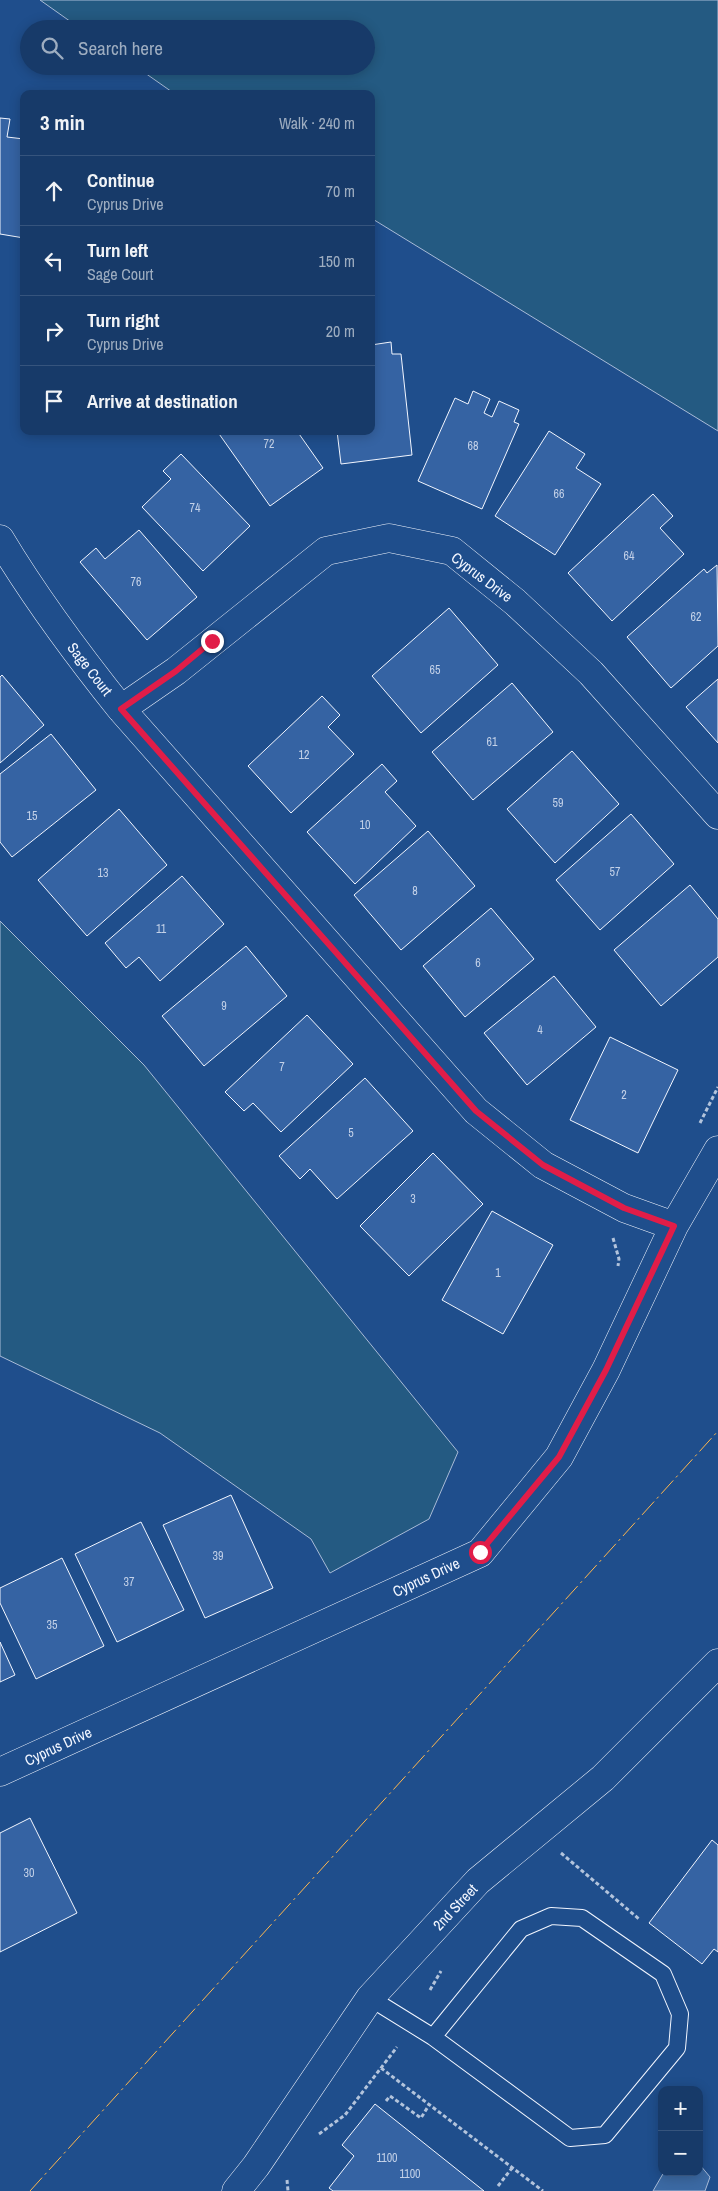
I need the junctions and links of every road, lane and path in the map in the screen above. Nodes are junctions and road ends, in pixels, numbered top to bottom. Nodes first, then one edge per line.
1 (0, 539) edge
2 (121, 709) junction
3 (718, 815) edge
4 (718, 1150) edge
5 (674, 1226) junction
6 (612, 1236) dead end
7 (617, 1275) dead end
8 (718, 1663) edge
9 (0, 1772) edge
10 (560, 1852) dead end
11 (639, 1919) dead end
12 (370, 1998) junction
13 (433, 2037) junction
14 (400, 2044) dead end
15 (381, 2068) junction
16 (386, 2101) dead end
17 (429, 2105) junction
18 (317, 2135) dead end
19 (512, 2168) junction
20 (289, 2175) dead end
21 (498, 2186) dead end
22 (236, 2191) edge
23 (288, 2191) edge
24 (543, 2191) edge

1 - 2 street, Sage Court
2 - 3 street, Cyprus Drive
2 - 5 street, Sage Court
4 - 5 street, Cyprus Drive
5 - 9 street, Cyprus Drive
6 - 7 path
8 - 12 street, 2nd Street
10 - 11 path
12 - 13 lane
12 - 22 street, 2nd Street
13 - 13 lane
14 - 15 path
15 - 17 path
15 - 18 path
16 - 17 path
17 - 19 path
19 - 21 path
19 - 24 path
20 - 23 path

